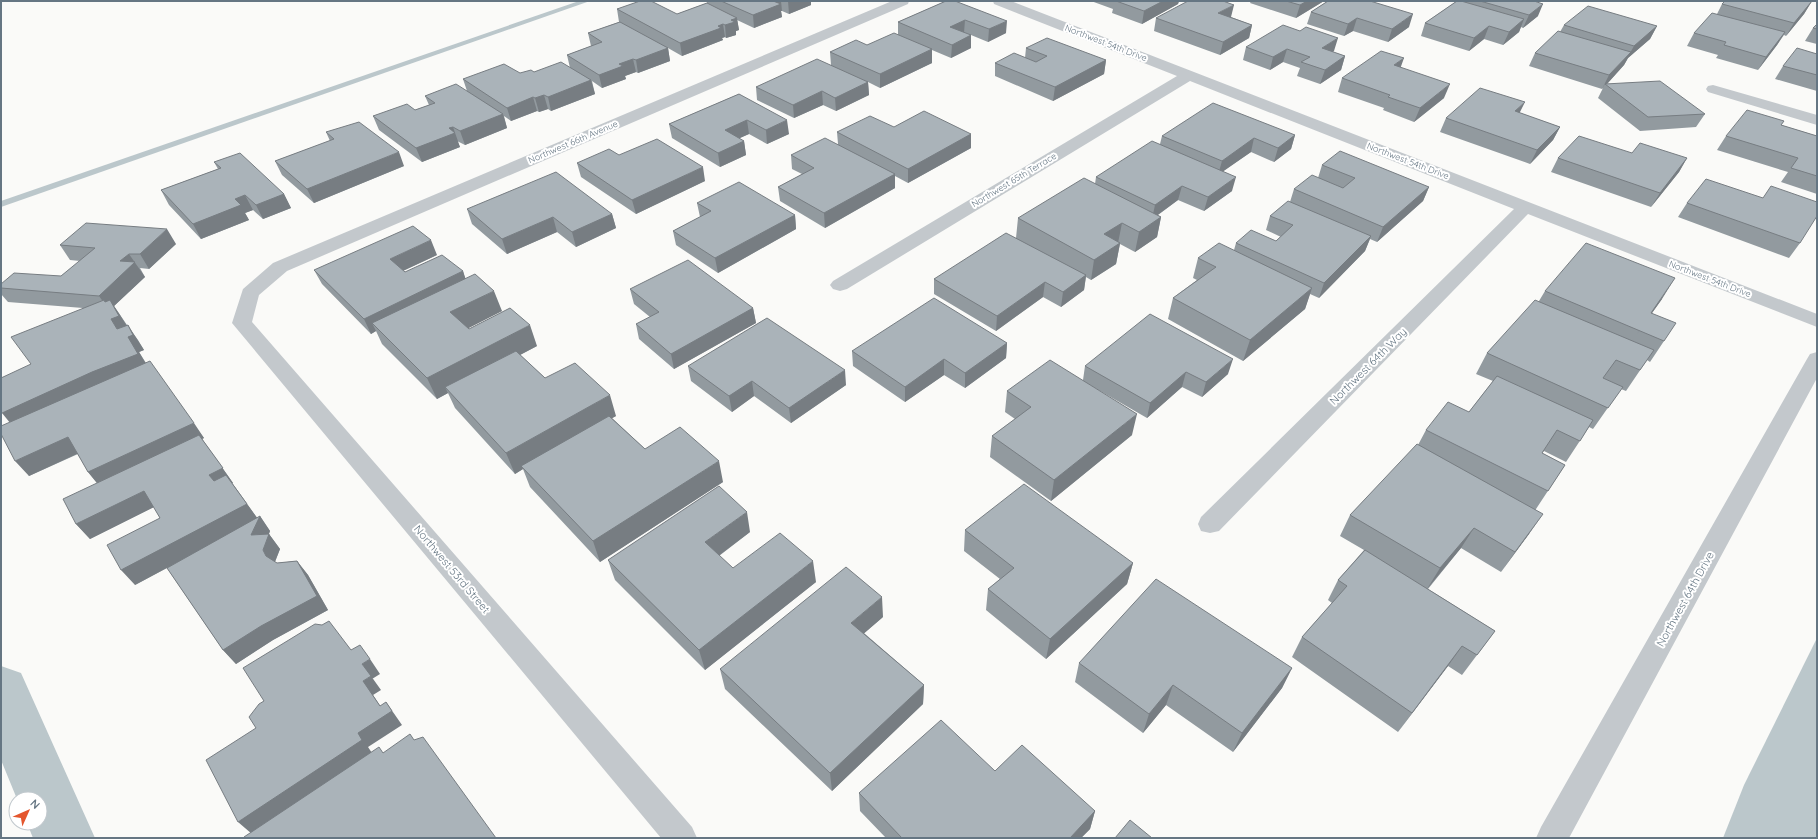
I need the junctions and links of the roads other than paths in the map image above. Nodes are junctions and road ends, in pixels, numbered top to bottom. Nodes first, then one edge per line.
1 (903, 1) edge
2 (999, 1) edge
3 (1189, 75) junction
4 (1713, 89) dead end
5 (1817, 120) edge
6 (1526, 207) junction
7 (840, 286) dead end
8 (250, 293) joint
9 (1817, 321) edge
10 (1817, 359) edge
11 (1210, 524) dead end
12 (681, 838) edge
13 (1552, 838) edge

1 - 8 street, Northwest 66th Avenue
2 - 3 street, Northwest 54th Drive
3 - 6 street, Northwest 54th Drive
3 - 7 street, Northwest 65th Terrace
4 - 5 street
6 - 9 street, Northwest 54th Drive
6 - 11 street, Northwest 64th Way
8 - 12 street, Northwest 53rd Street
10 - 13 street, Northwest 64th Drive

